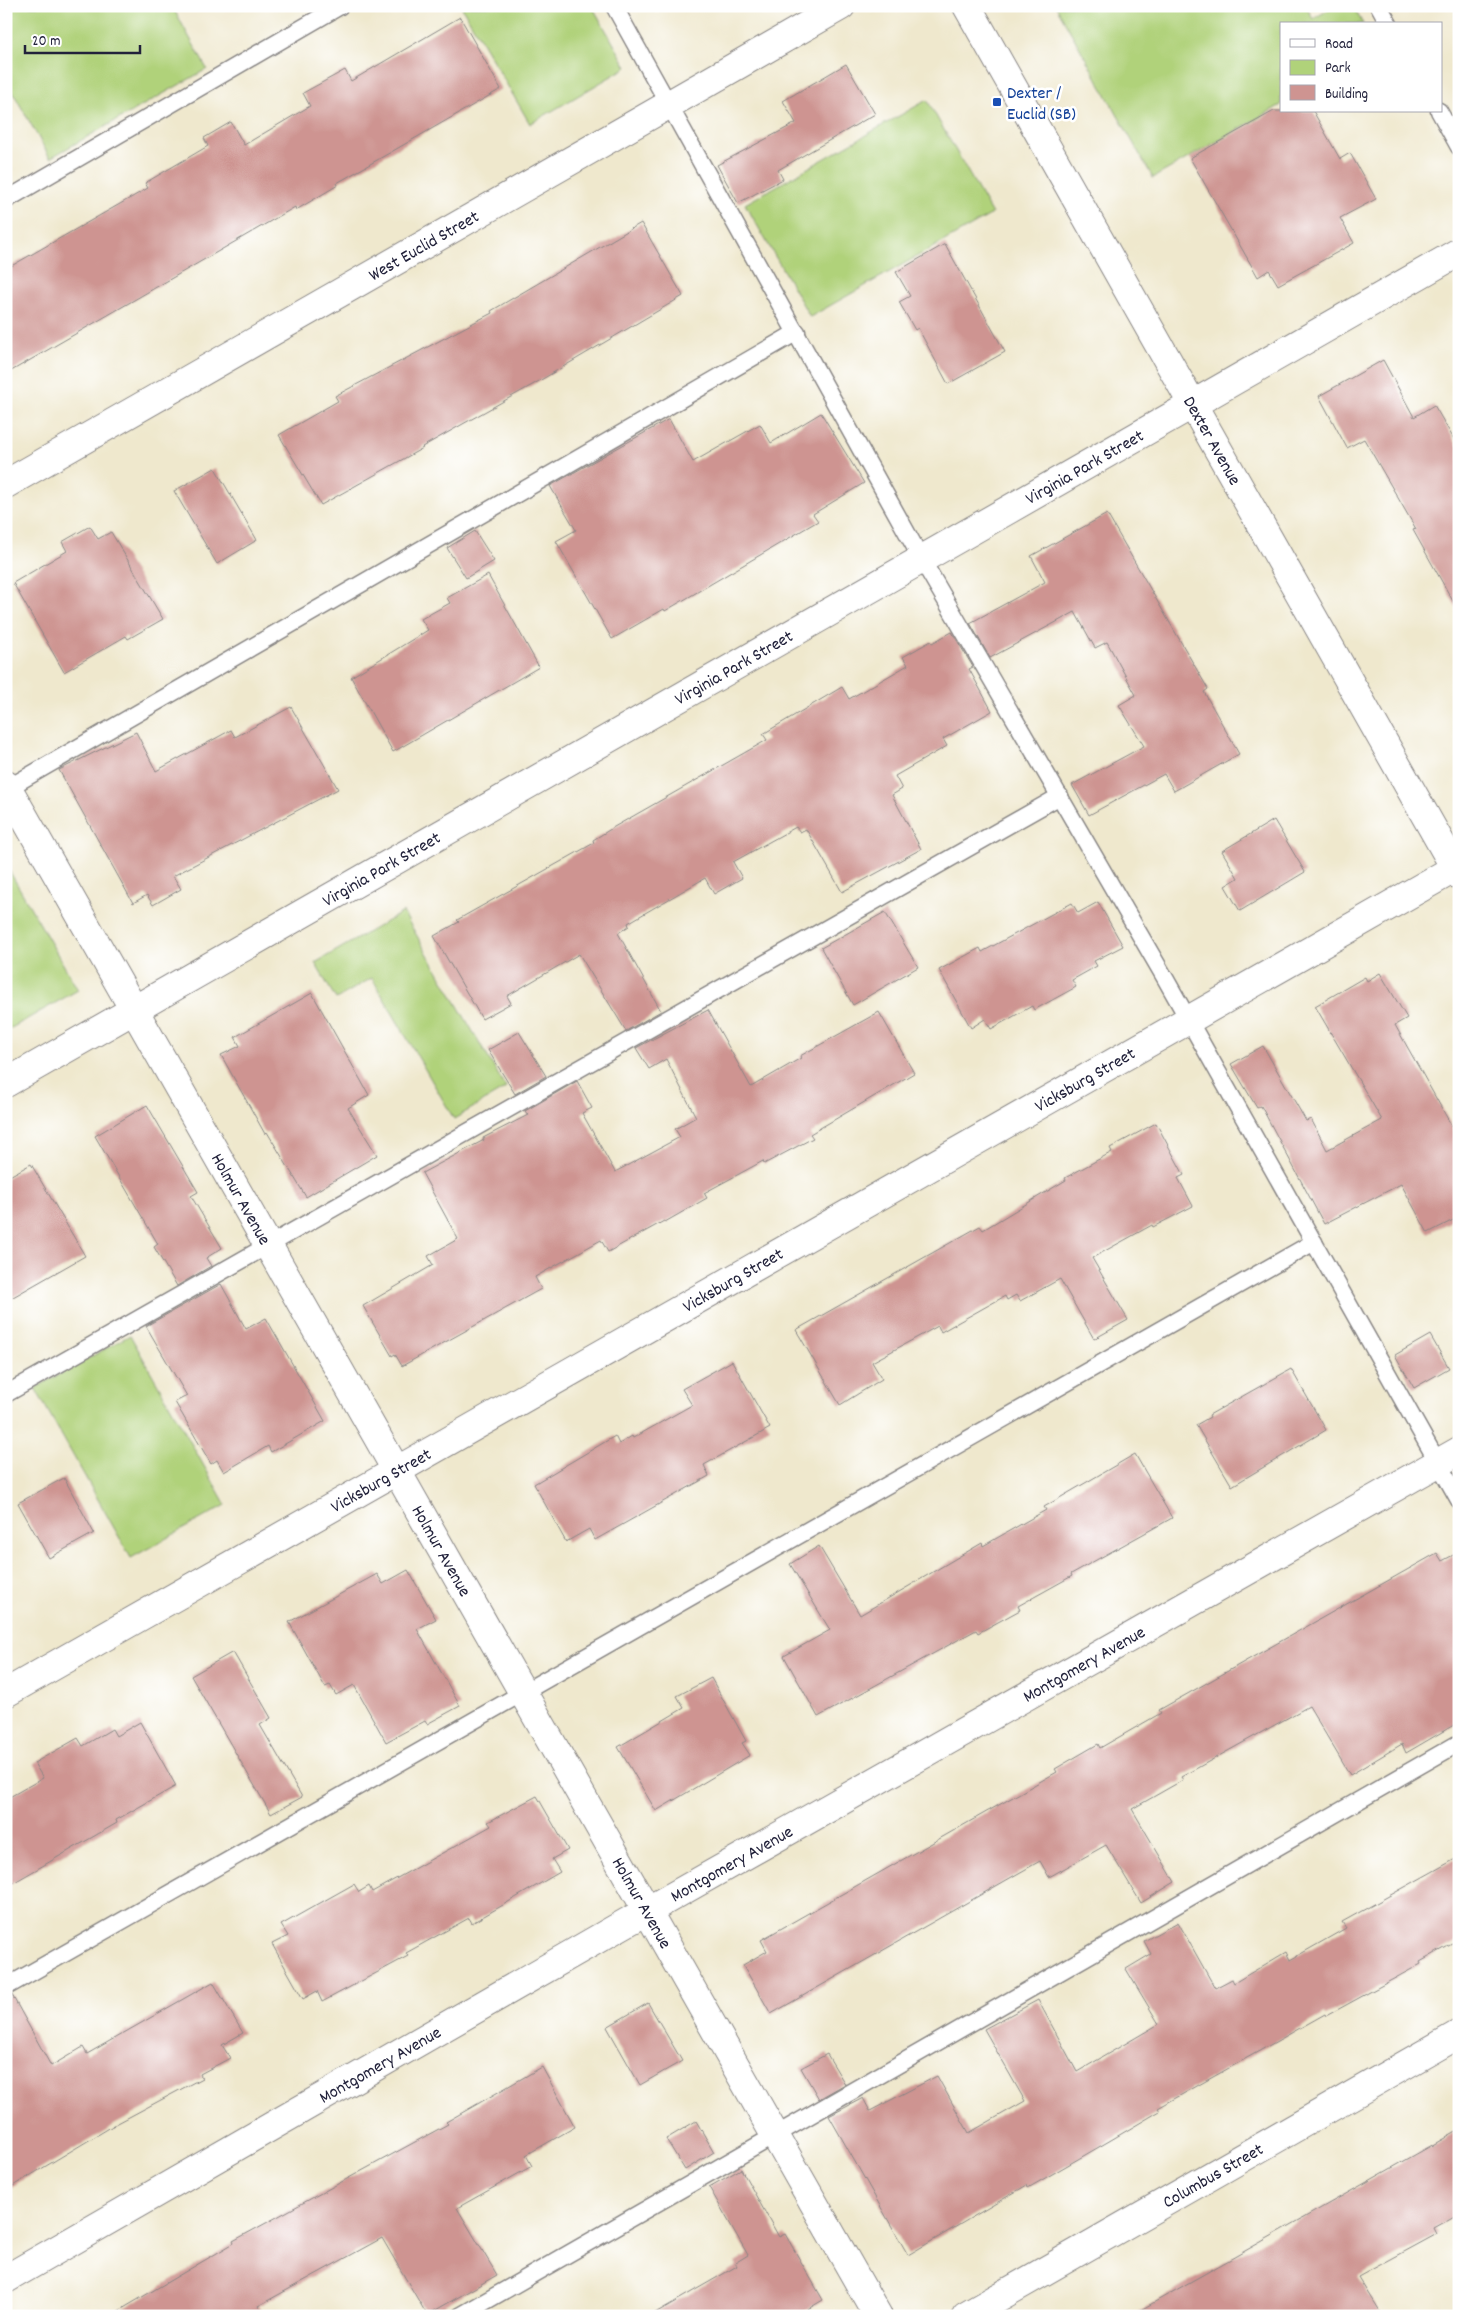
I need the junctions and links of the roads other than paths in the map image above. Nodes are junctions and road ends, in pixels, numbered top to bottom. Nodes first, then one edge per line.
1 (340, 6) edge
2 (614, 6) edge
3 (841, 6) edge
4 (967, 6) edge
5 (1379, 6) edge
6 (1388, 22) edge
7 (670, 104) junction
8 (1440, 112) edge
9 (1459, 147) edge
10 (6, 200) edge
11 (1459, 252) edge
12 (797, 332) junction
13 (1193, 403) junction
14 (6, 484) edge
15 (922, 558) junction
16 (7, 787) edge
17 (1060, 796) junction
18 (1458, 870) edge
19 (134, 1009) junction
20 (1189, 1019) junction
21 (6, 1082) edge
22 (1314, 1242) junction
23 (268, 1245) junction
24 (6, 1394) edge
25 (1448, 1457) edge
26 (397, 1469) junction
27 (1459, 1500) edge
28 (6, 1693) edge
29 (524, 1693) junction
30 (1459, 1743) edge
31 (648, 1911) junction
32 (6, 1986) edge
33 (1459, 2034) edge
34 (776, 2136) junction
35 (6, 2279) edge
36 (460, 2316) edge
37 (878, 2316) edge
38 (966, 2316) edge

1 - 10 lane
2 - 7 lane
3 - 7 street, West Euclid Street
4 - 13 street, Dexter Avenue
5 - 6 lane
7 - 12 lane
7 - 14 street, West Euclid Street
8 - 9 lane
11 - 13 street, Virginia Park Street
12 - 15 lane
12 - 16 lane
13 - 15 street, Virginia Park Street
13 - 18 street, Dexter Avenue
15 - 17 lane
15 - 19 street, Virginia Park Street
16 - 19 street, Holmur Avenue
17 - 20 lane
17 - 23 lane
18 - 20 street, Vicksburg Street
19 - 21 street, Virginia Park Street
19 - 23 street, Holmur Avenue
20 - 22 lane
20 - 26 street, Vicksburg Street
22 - 25 lane
22 - 29 lane
23 - 24 lane
23 - 26 street, Holmur Avenue
25 - 27 lane
25 - 31 street, Montgomery Avenue
26 - 28 street, Vicksburg Street
26 - 29 street, Holmur Avenue
29 - 31 street, Holmur Avenue
29 - 32 lane
30 - 34 lane
31 - 34 street, Holmur Avenue
31 - 35 street, Montgomery Avenue
33 - 38 street, Columbus Street
34 - 36 lane
34 - 37 street, Holmur Avenue

